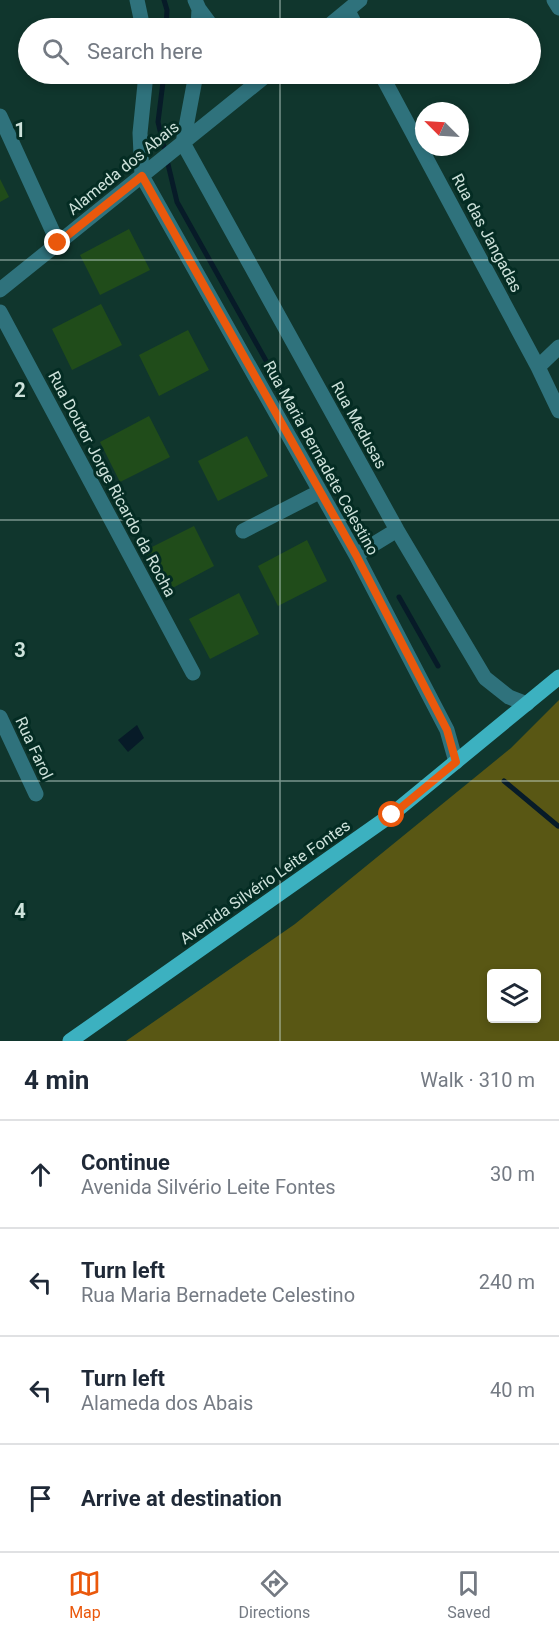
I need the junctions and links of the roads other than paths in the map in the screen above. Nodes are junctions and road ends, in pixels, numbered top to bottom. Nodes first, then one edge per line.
1 (137, 0) edge
2 (360, 0) edge
3 (554, 0) edge
4 (197, 5) edge
5 (559, 8) edge
6 (348, 11) junction
7 (141, 18) edge
8 (206, 18) edge
9 (339, 18) edge
10 (352, 18) edge
11 (145, 84) edge
12 (194, 84) edge
13 (256, 84) edge
14 (386, 84) edge
15 (0, 116) edge
16 (180, 145) junction
17 (145, 174) junction
18 (58, 243) junction
19 (0, 290) edge
20 (0, 312) edge
21 (559, 347) edge
22 (538, 367) junction
23 (559, 411) edge
24 (319, 492) junction
25 (397, 530) junction
26 (243, 531) dead end
27 (356, 555) junction
28 (193, 673) dead end
29 (559, 677) edge
30 (527, 704) junction
31 (0, 717) edge
32 (456, 762) junction
33 (36, 794) dead end
34 (70, 1041) edge

1 - 7 street
2 - 6 street
3 - 5 street
4 - 8 street
6 - 9 street
6 - 10 street
11 - 17 street
12 - 16 street
13 - 16 street, Alameda dos Abais
14 - 22 street, Rua das Jangadas
15 - 18 street
16 - 17 street, Alameda dos Abais
16 - 25 street, Rua Medusas
17 - 18 street, Alameda dos Abais
17 - 24 street, Rua Maria Bernadete Celestino
18 - 19 street, Alameda dos Abais
20 - 28 street, Rua Doutor Jorge Ricardo da Rocha
21 - 22 street
22 - 23 street, Rua das Jangadas
24 - 26 street
24 - 27 street, Rua Maria Bernadete Celestino
25 - 27 street
25 - 30 street, Rua Medusas
27 - 32 street, Rua Maria Bernadete Celestino
29 - 30 main road, Avenida Silvério Leite Fontes
30 - 32 main road, Avenida Silvério Leite Fontes
31 - 33 street, Rua Farol
32 - 34 main road, Avenida Silvério Leite Fontes

